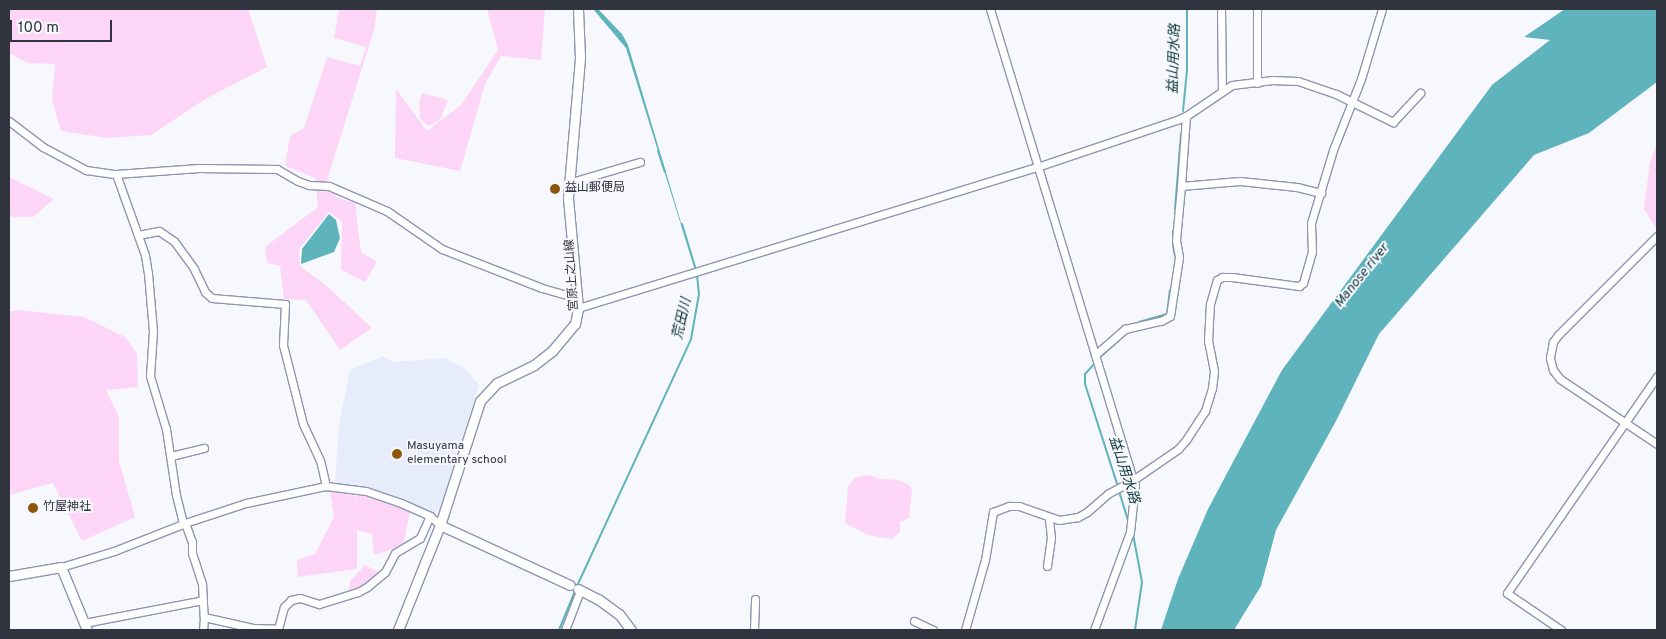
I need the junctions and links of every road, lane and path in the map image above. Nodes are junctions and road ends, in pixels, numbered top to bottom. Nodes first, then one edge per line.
1 (578, 9) edge
2 (990, 9) edge
3 (1221, 9) edge
4 (1257, 9) edge
5 (1382, 9) edge
6 (1257, 83) junction
7 (1222, 91) junction
8 (1420, 93) dead end
9 (1352, 104) junction
10 (1186, 116) junction
11 (9, 121) edge
12 (640, 162) dead end
13 (1037, 167) junction
14 (116, 174) junction
15 (568, 183) junction
16 (1182, 186) junction
17 (1321, 193) junction
18 (138, 235) junction
19 (1657, 236) edge
20 (577, 298) junction
21 (578, 308) junction
22 (1095, 355) junction
23 (1657, 376) edge
24 (1624, 422) junction
25 (1657, 444) edge
26 (204, 448) dead end
27 (172, 456) junction
28 (1133, 480) junction
29 (326, 486) junction
30 (430, 516) junction
31 (1049, 518) junction
32 (184, 524) junction
33 (440, 525) junction
34 (1047, 566) dead end
35 (61, 567) junction
36 (9, 577) edge
37 (576, 589) junction
38 (756, 599) dead end
39 (203, 600) junction
40 (204, 618) junction
41 (914, 621) dead end
42 (85, 627) edge
43 (253, 629) edge
44 (203, 630) edge
45 (398, 630) edge
46 (566, 630) edge
47 (630, 630) edge
48 (754, 630) edge
49 (933, 630) edge
50 (965, 630) edge
51 (1094, 630) edge
52 (1561, 630) edge

1 - 15 street, 宮原上之山線
2 - 13 street
3 - 7 street
4 - 6 street
5 - 9 street
6 - 7 street
6 - 9 street
7 - 10 street
8 - 9 street
9 - 17 street
10 - 13 street
10 - 16 street
11 - 14 street
12 - 15 street
13 - 21 street
13 - 22 street
14 - 18 street
14 - 20 street
15 - 20 street, 宮原上之山線
16 - 17 street
16 - 22 street
17 - 28 street
18 - 27 street
18 - 29 street
19 - 24 street
20 - 21 street, 宮原上之山線
21 - 33 street, 宮原上之山線
22 - 28 street
23 - 24 street
24 - 25 street
24 - 52 street
26 - 27 street
27 - 32 street
28 - 31 street
28 - 51 street
29 - 30 street
29 - 32 street
30 - 33 street
30 - 43 street
31 - 34 street
31 - 50 street
32 - 35 street
32 - 39 street
33 - 37 street
33 - 45 street, 宮原上之山線
35 - 36 street
35 - 42 street
37 - 46 street
37 - 47 street
38 - 48 street
39 - 40 street
39 - 42 street
40 - 43 street
40 - 44 street
41 - 49 street

